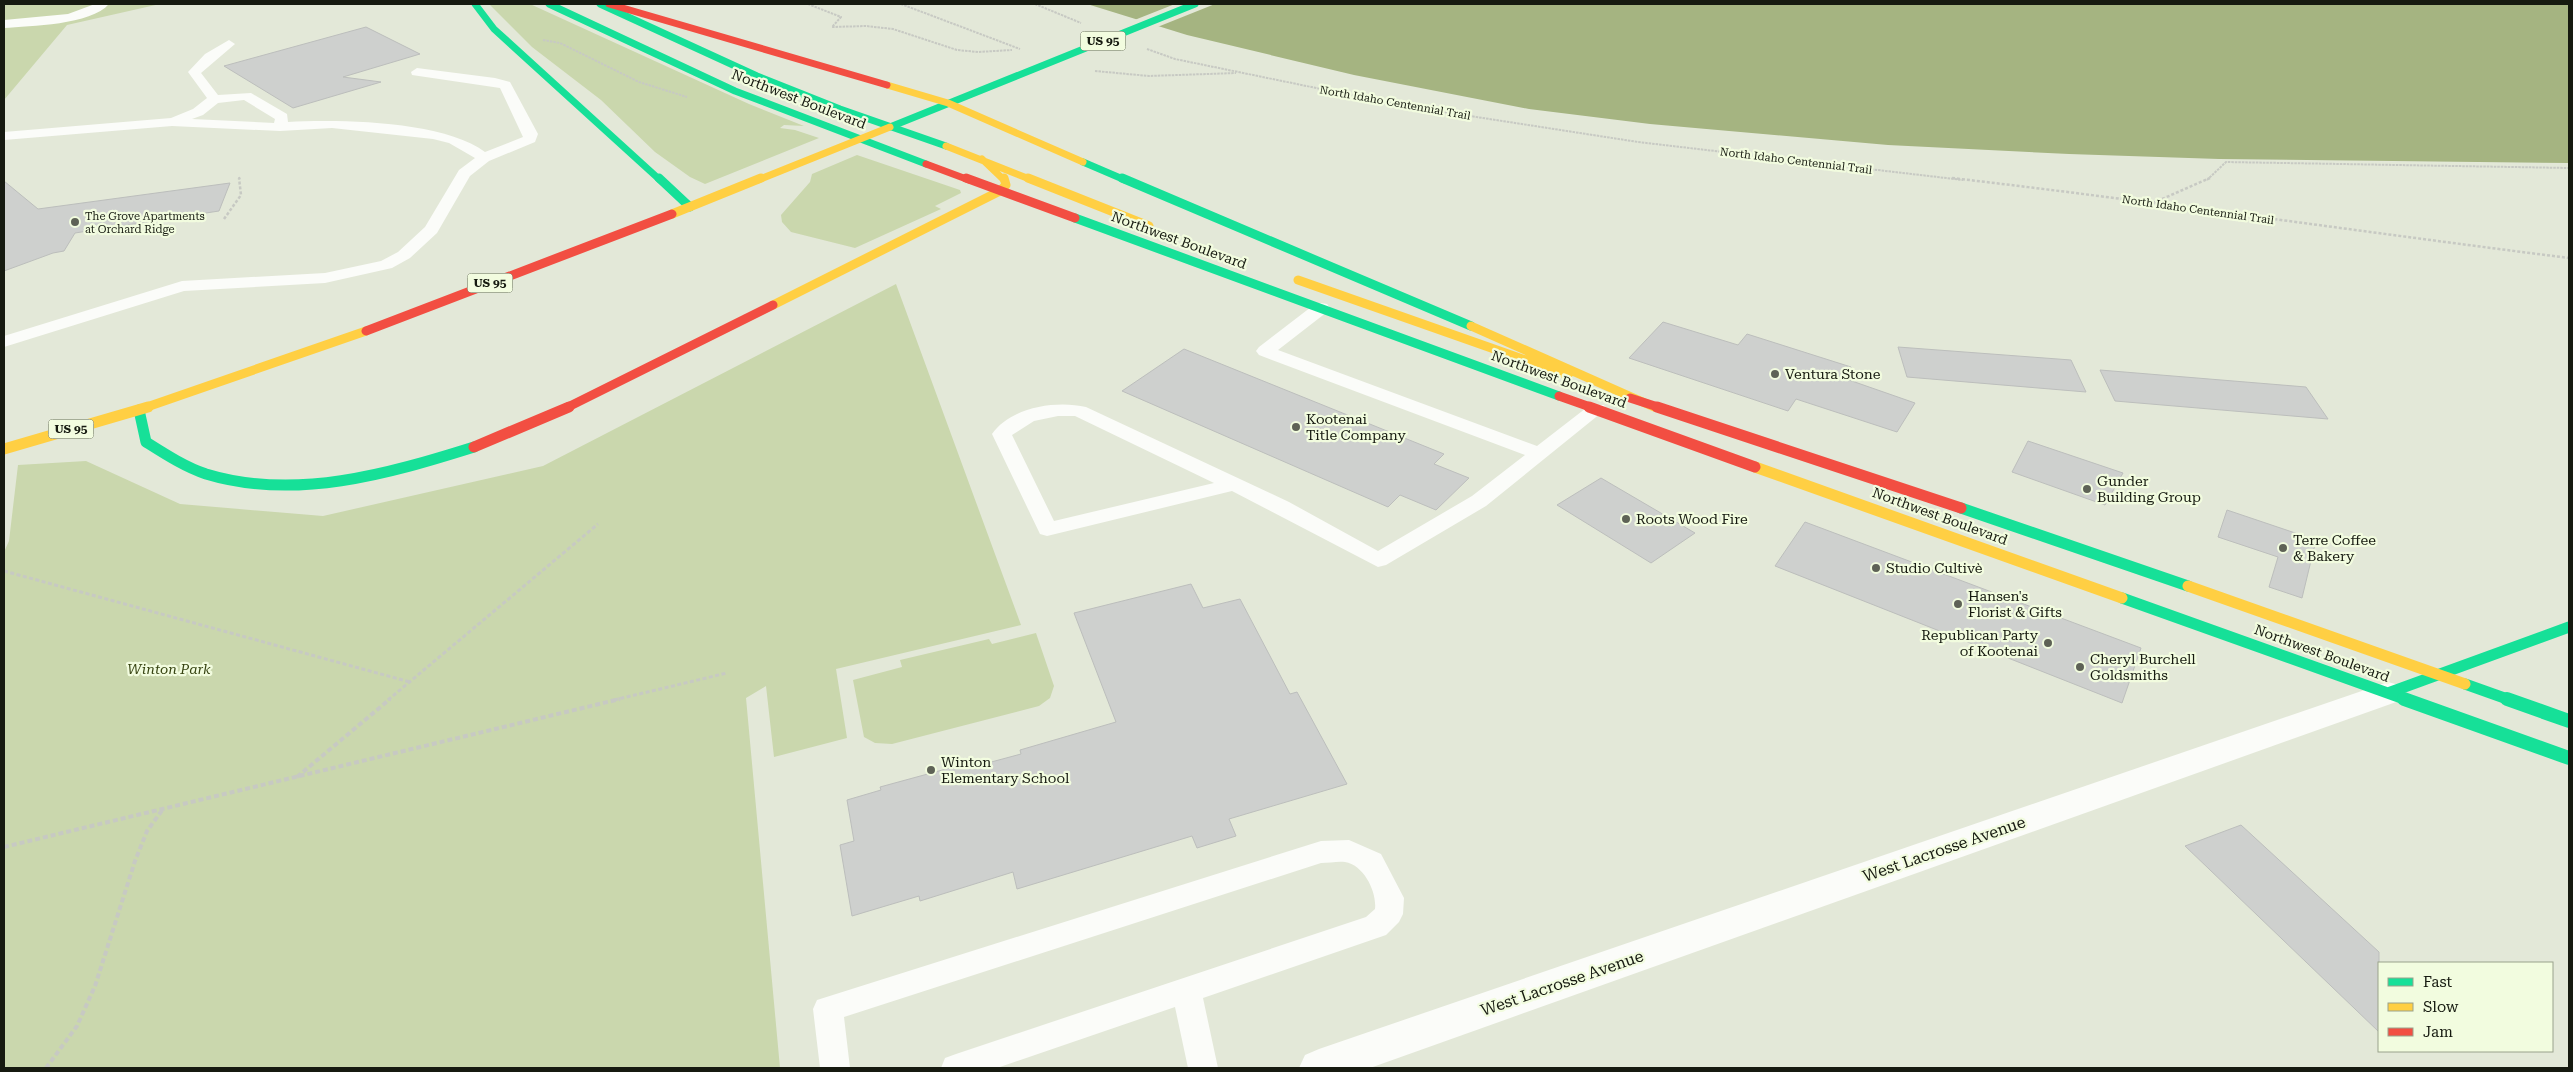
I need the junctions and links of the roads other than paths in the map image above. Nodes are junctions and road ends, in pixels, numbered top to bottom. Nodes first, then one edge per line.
1 (102, 4) edge
2 (475, 4) edge
3 (549, 4) edge
4 (600, 4) edge
5 (609, 4) edge
6 (1195, 4) edge
7 (4, 24) edge
8 (229, 44) dead end
9 (417, 72) dead end
10 (214, 99) junction
11 (948, 103) junction
12 (172, 122) junction
13 (280, 127) junction
14 (4, 136) edge
15 (484, 158) junction
16 (982, 159) junction
17 (1000, 191) junction
18 (690, 207) junction
19 (1157, 230) dead end
20 (1286, 276) dead end
21 (1321, 308) junction
22 (4, 342) edge
23 (1654, 407) junction
24 (1596, 409) junction
25 (139, 410) junction
26 (4, 449) edge
27 (1539, 454) junction
28 (1235, 484) junction
29 (2569, 627) edge
30 (2439, 675) junction
31 (2388, 693) junction
32 (2569, 721) edge
33 (2569, 758) edge
34 (1187, 992) junction
35 (834, 1068) edge
36 (956, 1068) edge
37 (1203, 1068) edge
38 (1318, 1068) edge

1 - 7 lane
2 - 18 main road
3 - 17 main road, Northwest Boulevard
4 - 16 main road, Northwest Boulevard
5 - 11 main road
6 - 11 main road, US 95
8 - 10 lane
9 - 15 lane
10 - 12 lane
10 - 13 lane
11 - 18 main road, US 95
11 - 23 main road
12 - 13 lane
12 - 14 lane
13 - 15 lane
15 - 22 lane
16 - 17 main road
16 - 19 main road, Northwest Boulevard
17 - 21 main road, Northwest Boulevard
17 - 25 main road
18 - 25 main road, US 95
20 - 23 main road, Northwest Boulevard
21 - 24 main road, Northwest Boulevard
21 - 27 lane
23 - 30 main road, Northwest Boulevard
24 - 27 lane
24 - 31 main road, Northwest Boulevard
25 - 26 main road, US 95
27 - 28 lane
28 - 28 lane
29 - 30 main road, West Lacrosse Avenue
30 - 31 main road, West Lacrosse Avenue
30 - 32 main road, Northwest Boulevard
31 - 33 main road, Northwest Boulevard
31 - 38 street, West Lacrosse Avenue
34 - 35 lane
34 - 36 lane
34 - 37 lane

